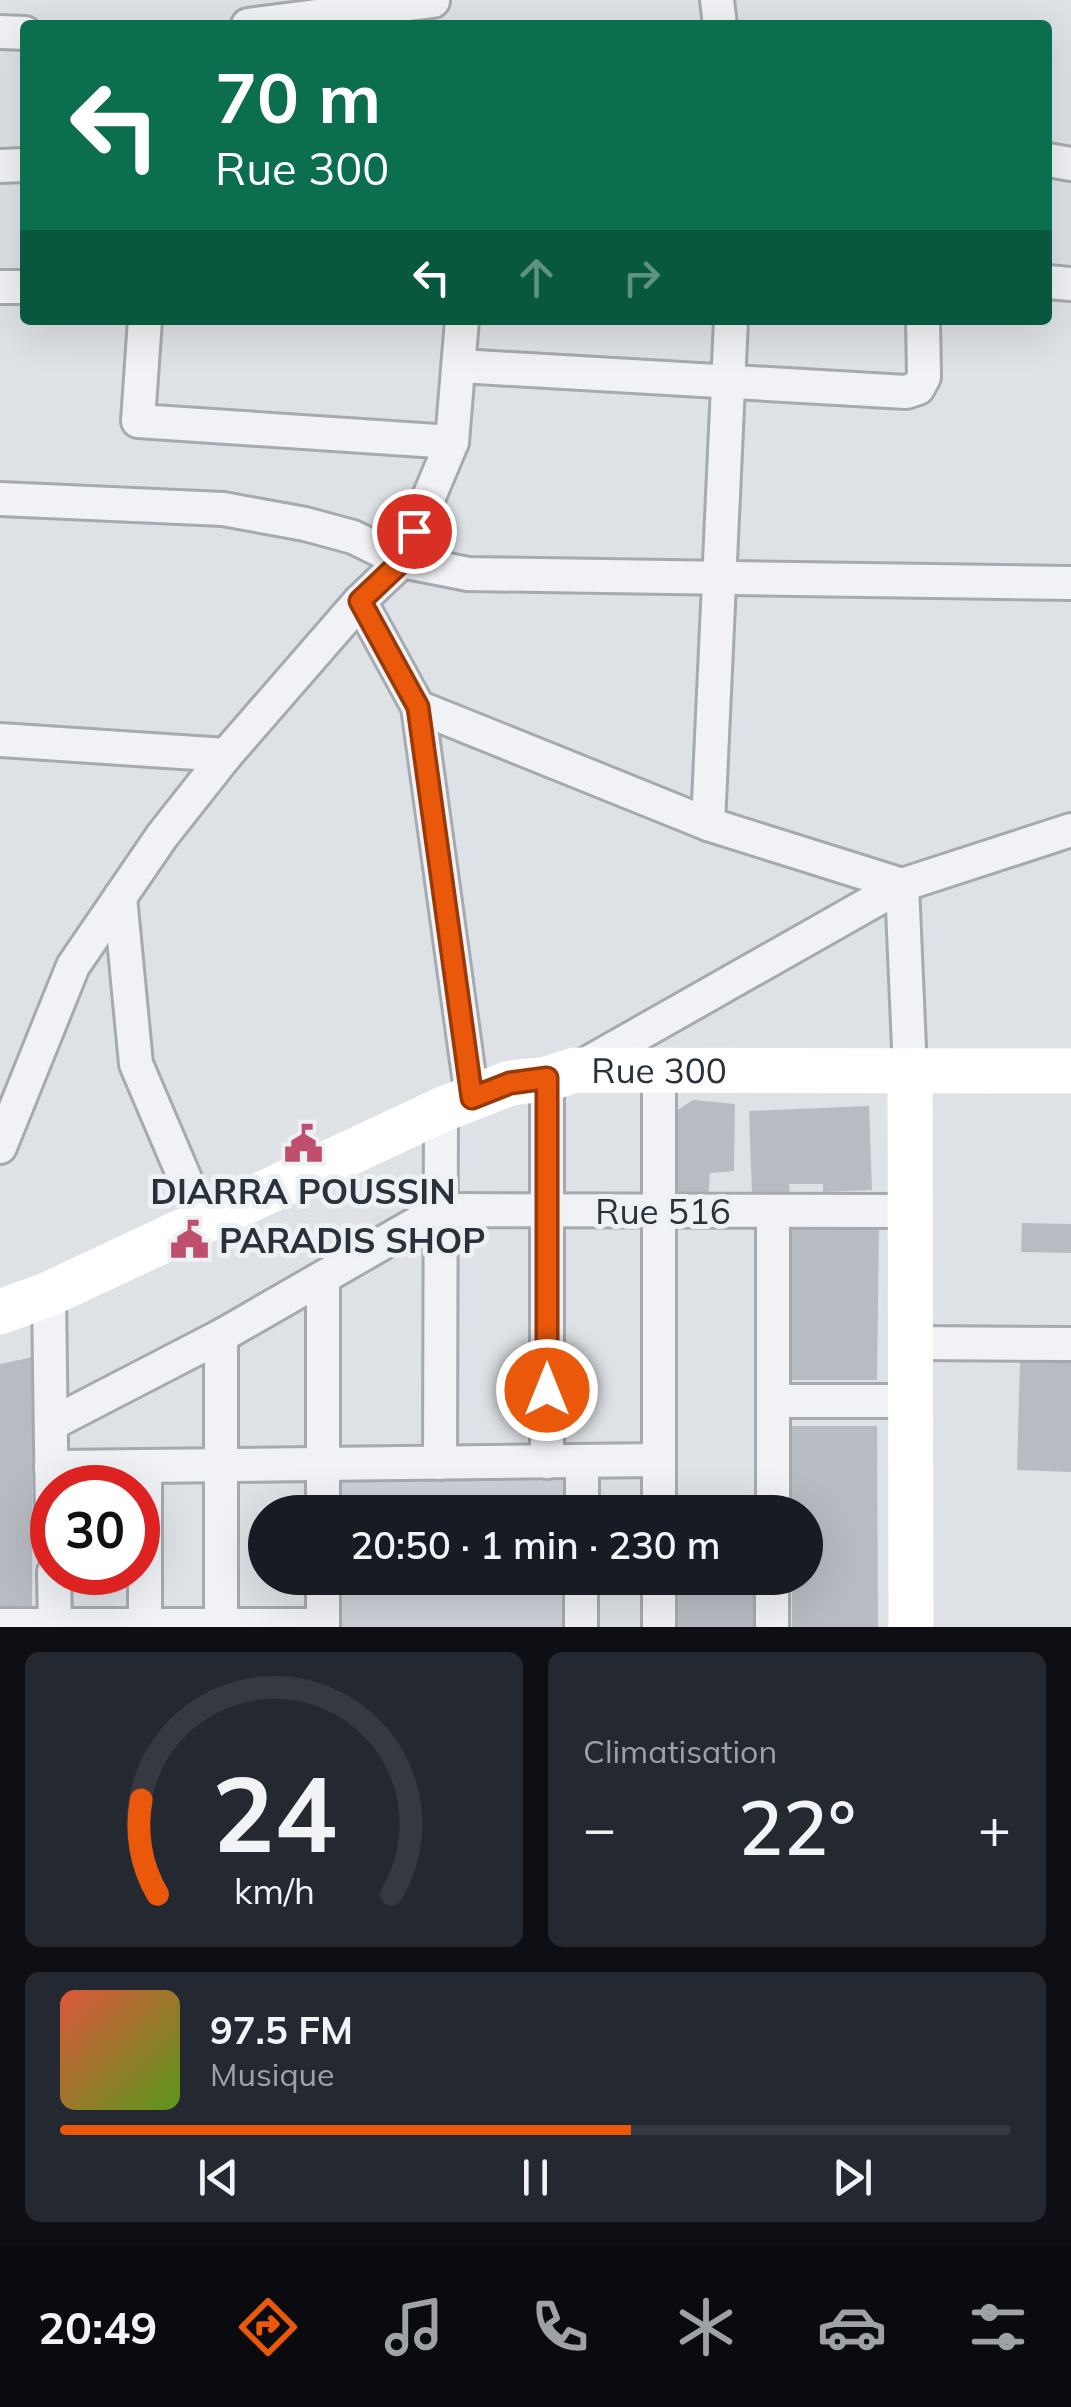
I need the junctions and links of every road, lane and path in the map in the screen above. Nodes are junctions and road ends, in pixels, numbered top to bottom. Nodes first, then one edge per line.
1 (433, 0) edge
2 (285, 20) edge
3 (145, 325) edge
4 (462, 325) edge
5 (731, 325) edge
6 (922, 325) edge
7 (460, 366) junction
8 (728, 382) junction
9 (452, 442) junction
10 (0, 500) edge
11 (402, 561) junction
12 (720, 578) junction
13 (1071, 584) edge
14 (360, 601) junction
15 (418, 707) junction
16 (0, 740) edge
17 (226, 755) junction
18 (708, 824) junction
19 (1071, 830) edge
20 (902, 885) junction
21 (120, 897) junction
22 (660, 1070) junction
23 (910, 1071) junction
24 (1071, 1071) edge
25 (561, 1074) junction
26 (456, 1104) junction
27 (0, 1147) edge
28 (440, 1210) junction
29 (547, 1211) junction
30 (659, 1211) junction
31 (773, 1211) junction
32 (910, 1211) junction
33 (203, 1221) junction
34 (323, 1278) junction
35 (49, 1294) junction
36 (0, 1312) edge
37 (222, 1336) junction
38 (910, 1343) junction
39 (1071, 1344) edge
40 (772, 1401) junction
41 (910, 1401) junction
42 (50, 1424) junction
43 (659, 1460) junction
44 (582, 1461) junction
45 (547, 1462) junction
46 (440, 1463) junction
47 (322, 1464) junction
48 (51, 1465) edge
49 (160, 1466) edge
50 (222, 1466) junction
51 (322, 1495) edge
52 (582, 1495) edge
53 (659, 1495) edge
54 (772, 1495) edge
55 (54, 1595) edge
56 (146, 1595) edge
57 (323, 1595) edge
58 (581, 1595) edge
59 (659, 1595) edge
60 (772, 1595) edge
61 (0, 1625) edge
62 (55, 1626) edge
63 (146, 1626) edge
64 (221, 1626) edge
65 (323, 1626) edge
66 (581, 1627) edge
67 (659, 1627) edge
68 (772, 1627) edge
69 (911, 1627) edge

1 - 2 street
3 - 9 street
4 - 7 street
5 - 8 street
6 - 8 street
7 - 8 street
7 - 9 street
8 - 12 street
9 - 11 street
10 - 11 street
11 - 12 street
11 - 14 street
12 - 13 street
12 - 18 street
14 - 15 street
14 - 17 street
15 - 18 street
15 - 26 street
16 - 17 street
17 - 21 street
18 - 20 street
19 - 20 street
20 - 23 street
20 - 25 street
21 - 27 street
21 - 33 street
22 - 23 street, Rue 300
22 - 25 street, Rue 300
22 - 30 street
23 - 24 street, Rue 300
23 - 32 street
25 - 26 street, Rue 300
25 - 29 street
26 - 28 street
26 - 33 street, Rue 300
28 - 29 street, Rue 516
28 - 34 street
28 - 46 street
29 - 30 street, Rue 516
29 - 45 street
30 - 31 street, Rue 516
30 - 43 street
31 - 32 street, Rue 516
31 - 40 street
32 - 38 street
33 - 35 street, Rue 300
34 - 37 street
34 - 47 street
35 - 36 street, Rue 300
35 - 42 street
37 - 42 street
37 - 50 street
38 - 39 street
38 - 41 street
40 - 41 street
40 - 54 street
41 - 69 street
42 - 48 street
43 - 44 street
43 - 53 street
44 - 45 street
44 - 52 street
45 - 46 street
46 - 47 street
47 - 50 street
47 - 51 street
49 - 50 street
50 - 64 street
55 - 62 street
56 - 63 street
57 - 65 street
58 - 66 street
59 - 67 street
60 - 68 street
61 - 62 street
62 - 63 street
63 - 64 street
64 - 65 street

